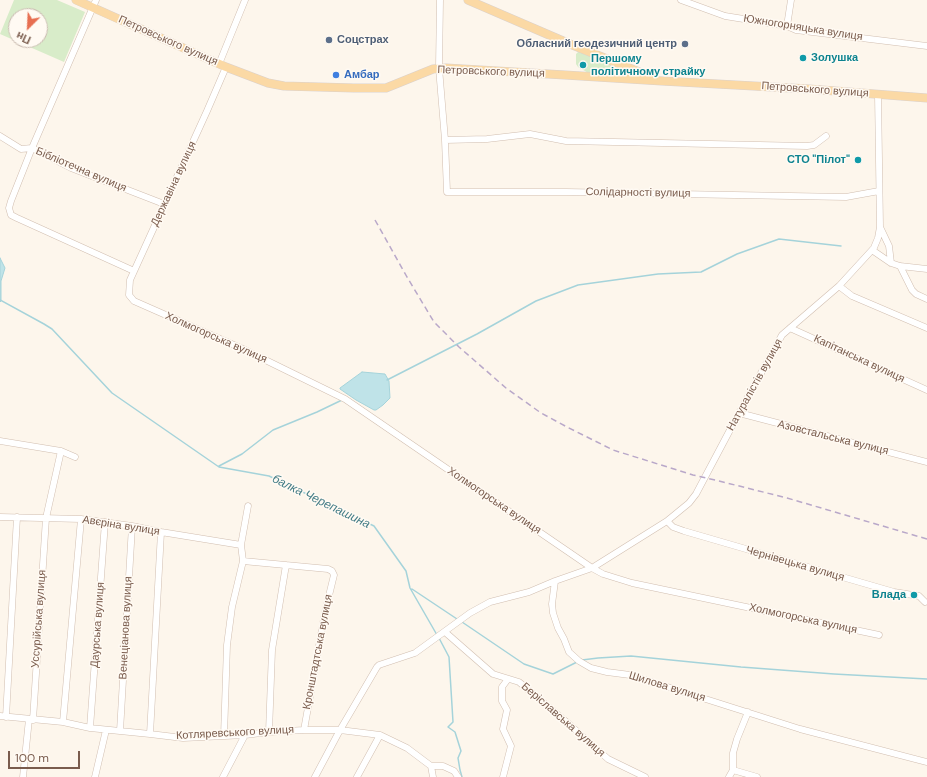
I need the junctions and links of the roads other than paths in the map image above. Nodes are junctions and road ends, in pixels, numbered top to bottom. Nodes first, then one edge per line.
1 (76, 0) edge
2 (245, 0) edge
3 (440, 0) edge
4 (468, 0) edge
5 (681, 0) edge
6 (791, 0) edge
7 (94, 4) edge
8 (788, 26) junction
9 (927, 46) edge
10 (222, 65) junction
11 (439, 68) junction
12 (662, 82) junction
13 (878, 94) junction
14 (927, 98) edge
15 (0, 136) edge
16 (826, 136) dead end
17 (445, 140) junction
18 (32, 148) junction
19 (879, 191) junction
20 (164, 204) junction
21 (880, 227) junction
22 (872, 250) junction
23 (891, 263) junction
24 (900, 266) junction
25 (927, 269) edge
26 (134, 271) junction
27 (839, 286) junction
28 (927, 299) edge
29 (134, 301) joint
30 (790, 328) junction
31 (927, 328) edge
32 (927, 390) edge
33 (739, 413) junction
34 (0, 441) edge
35 (61, 451) junction
36 (75, 457) dead end
37 (927, 462) edge
38 (248, 506) dead end
39 (0, 517) edge
40 (16, 517) junction
41 (46, 518) junction
42 (80, 519) junction
43 (667, 521) junction
44 (105, 522) junction
45 (132, 526) junction
46 (161, 532) junction
47 (241, 545) junction
48 (243, 561) junction
49 (286, 565) junction
50 (592, 568) junction
51 (555, 581) junction
52 (925, 602) dead end
53 (445, 632) junction
54 (879, 635) dead end
55 (508, 679) junction
56 (748, 712) junction
57 (3, 717) edge
58 (31, 720) junction
59 (63, 722) junction
60 (90, 728) junction
61 (106, 730) junction
62 (304, 730) junction
63 (340, 730) junction
64 (120, 731) junction
65 (269, 732) junction
66 (150, 734) junction
67 (244, 735) junction
68 (380, 735) junction
69 (224, 736) junction
70 (927, 762) edge
71 (431, 766) junction
72 (733, 770) junction
73 (23, 777) edge
74 (95, 777) edge
75 (223, 777) edge
76 (315, 777) edge
77 (357, 777) edge
78 (433, 777) edge
79 (458, 777) edge
80 (503, 777) edge
81 (645, 777) edge
82 (729, 777) edge
83 (757, 777) edge

1 - 7 main road, Петровського вулиця
2 - 10 street, Державіна вулиця
3 - 11 street, Солідарності вулиця
4 - 12 main road
5 - 8 street, Южногорняцька вулиця
6 - 8 street
7 - 10 main road, Петровського вулиця
7 - 18 street
8 - 9 street, Южногорняцька вулиця
10 - 11 main road, Петровського вулиця
10 - 20 street, Державіна вулиця
11 - 12 main road, Петровського вулиця
11 - 17 street, Солідарності вулиця
12 - 13 main road, Петровського вулиця
13 - 14 main road, Петровського вулиця
13 - 19 street, Натуралістів вулиця
15 - 18 street, Бібліотечна вулиця
16 - 17 street
17 - 19 street, Солідарності вулиця
18 - 20 street, Бібліотечна вулиця
18 - 26 street
19 - 21 street, Натуралістів вулиця
20 - 26 street, Державіна вулиця
21 - 22 street, Натуралістів вулиця
21 - 23 street
22 - 23 street
22 - 27 street, Натуралістів вулиця
23 - 24 street
24 - 25 street
24 - 28 street
26 - 29 street, Державіна вулиця
27 - 30 street, Натуралістів вулиця
27 - 31 street
29 - 50 street, Холмогорська вулиця
30 - 32 street, Капітанська вулиця
30 - 33 street, Натуралістів вулиця
33 - 37 street, Азовстальська вулиця
33 - 43 street, Натуралістів вулиця
34 - 35 street
35 - 36 street
35 - 41 street, Уссурійська вулиця
38 - 47 street
39 - 40 street, Авєріна вулиця
40 - 41 street, Авєріна вулиця
40 - 57 street
41 - 42 street, Авєріна вулиця
41 - 58 street, Уссурійська вулиця
42 - 44 street, Авєріна вулиця
42 - 59 street
43 - 50 street, Натуралістів вулиця
43 - 52 street, Чернівецька вулиця
44 - 45 street, Авєріна вулиця
44 - 60 street, Даурська вулиця
45 - 46 street, Авєріна вулиця
45 - 64 street, Венеціанова вулиця
46 - 47 street, Авєріна вулиця
46 - 66 street
47 - 48 street
48 - 49 street
48 - 69 street
49 - 62 street, Кронштадтська вулиця
49 - 65 street
50 - 51 street, Натуралістів вулиця
50 - 54 street, Холмогорська вулиця
51 - 53 street, Натуралістів вулиця
51 - 56 street, Шилова вулиця
53 - 55 street, Беріславська вулиця
53 - 63 street, Натуралістів вулиця
55 - 80 street
55 - 81 street, Беріславська вулиця
56 - 70 street, Шилова вулиця
56 - 72 street
57 - 58 street, Котляревського вулиця
58 - 59 street, Котляревського вулиця
58 - 73 street, Уссурійська вулиця
59 - 60 street, Котляревського вулиця
60 - 61 street, Котляревського вулиця
61 - 64 street, Котляревського вулиця
61 - 74 street
62 - 63 street, Котляревського вулиця
62 - 65 street, Котляревського вулиця
63 - 68 street, Котляревського вулиця
63 - 76 street, Натуралістів вулиця
64 - 66 street, Котляревського вулиця
65 - 67 street, Котляревського вулиця
66 - 69 street, Котляревського вулиця
67 - 69 street, Котляревського вулиця
67 - 75 street
68 - 71 street, Котляревського вулиця
68 - 77 street
71 - 78 street
71 - 79 street, Котляревського вулиця
72 - 82 street
72 - 83 street

